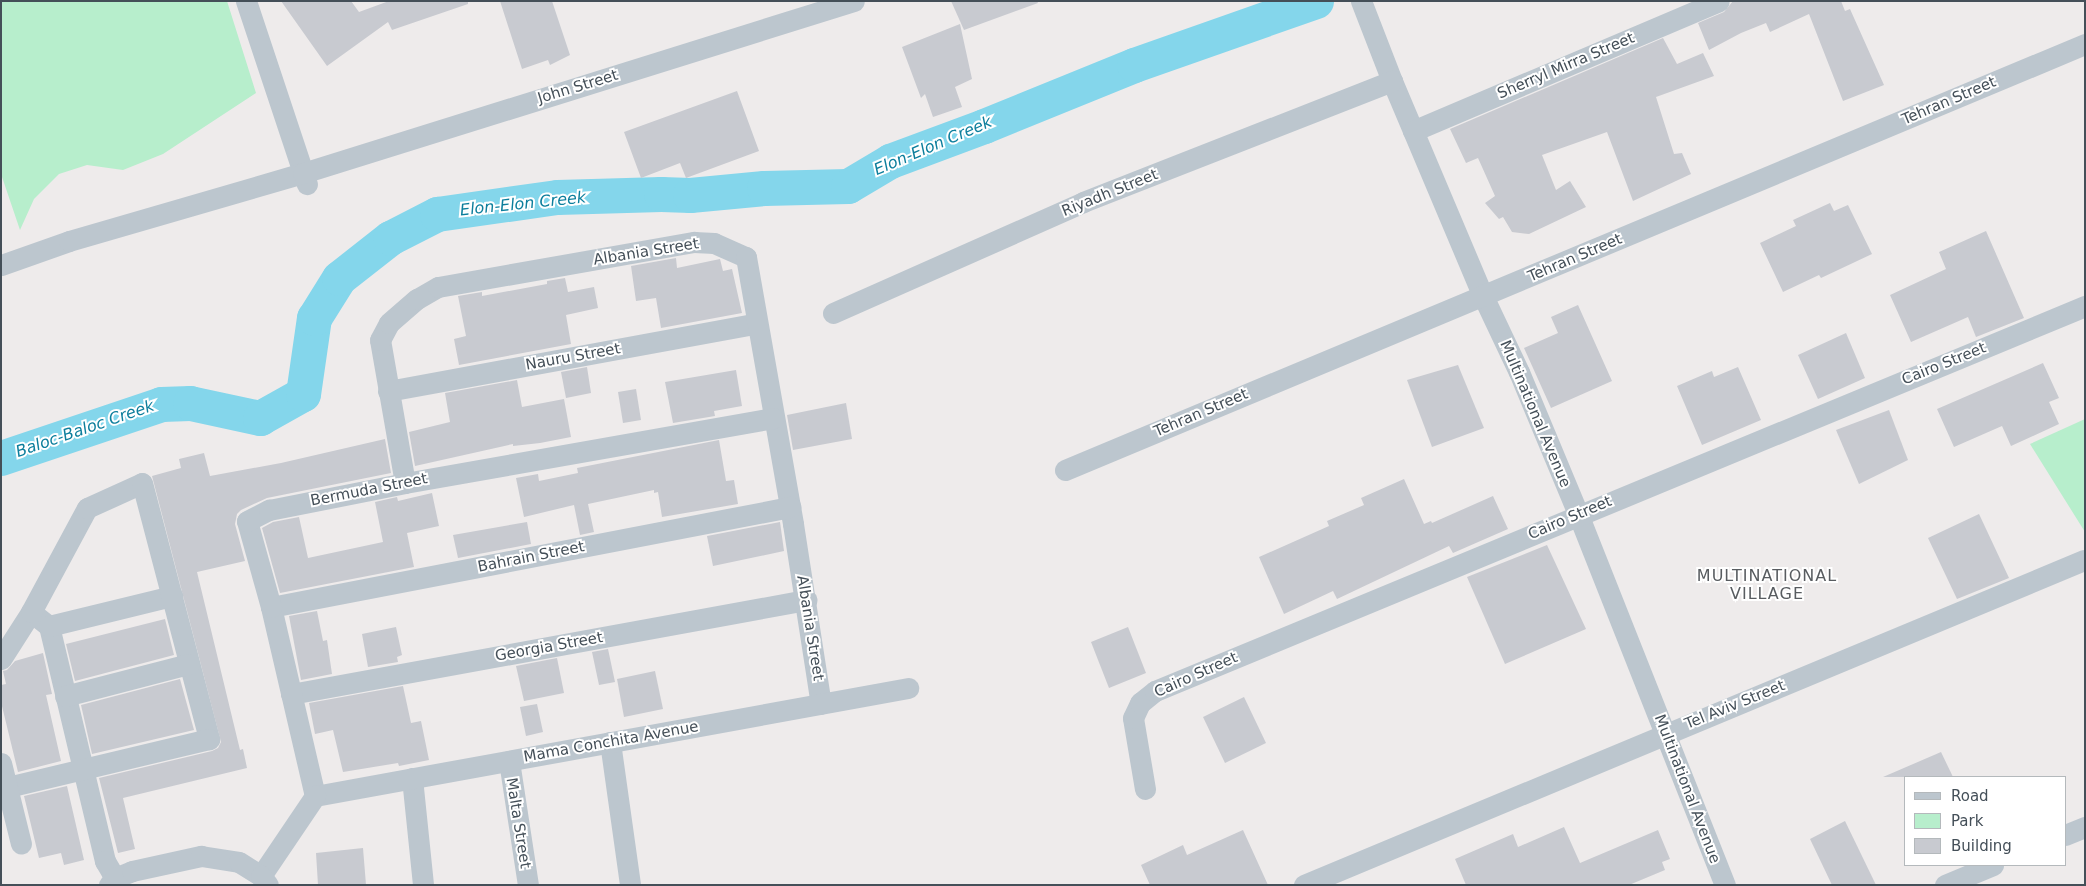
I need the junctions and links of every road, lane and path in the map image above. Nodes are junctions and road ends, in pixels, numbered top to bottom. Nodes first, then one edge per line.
1 (246, 1) edge
2 (854, 1) edge
3 (1361, 1) edge
4 (1718, 1) edge
5 (2085, 44) edge
6 (1392, 82) junction
7 (1413, 131) junction
8 (305, 179) junction
9 (1, 265) edge
10 (1483, 296) junction
11 (2085, 306) edge
12 (833, 313) dead end
13 (757, 324) junction
14 (388, 391) junction
15 (773, 418) junction
16 (1065, 470) dead end
17 (405, 483) junction
18 (790, 507) junction
19 (1578, 514) junction
20 (2084, 560) edge
21 (172, 596) junction
22 (806, 600) junction
23 (271, 607) junction
24 (30, 612) junction
25 (49, 626) junction
26 (1, 660) edge
27 (189, 664) junction
28 (908, 688) dead end
29 (291, 694) junction
30 (65, 696) junction
31 (821, 704) junction
32 (1666, 734) junction
33 (610, 742) junction
34 (509, 761) junction
35 (1, 763) edge
36 (83, 770) junction
37 (412, 778) junction
38 (7, 788) junction
39 (1145, 789) dead end
40 (315, 796) junction
41 (2085, 827) edge
42 (2066, 835) edge
43 (21, 844) dead end
44 (1991, 866) edge
45 (265, 880) edge
46 (112, 881) edge
47 (423, 885) edge
48 (528, 885) edge
49 (630, 885) edge
50 (1304, 885) edge
51 (1725, 885) edge
52 (1945, 885) edge

1 - 8 street
2 - 8 street, John Street
3 - 6 street, Multinational Avenue
4 - 7 street, Sherryl Mirra Street
5 - 10 street, Tehran Street
6 - 7 street, Multinational Avenue
6 - 12 street, Riyadh Street
7 - 10 street, Multinational Avenue
8 - 9 street, John Street
10 - 16 street, Tehran Street
10 - 19 street, Multinational Avenue
11 - 19 street, Cairo Street
13 - 14 street, Nauru Street
13 - 14 street, Albania Street
13 - 15 street, Albania Street
14 - 17 street, Albania Street
15 - 17 street, Bermuda Street
15 - 18 street, Albania Street
17 - 23 street, Bermuda Street
18 - 22 street, Albania Street
18 - 23 street, Bahrain Street
19 - 32 street, Multinational Avenue
19 - 39 street, Cairo Street
20 - 32 street, Tel Aviv Street
21 - 24 street
21 - 25 street
21 - 27 street
22 - 29 street, Georgia Street
22 - 31 street, Albania Street
23 - 29 street, Bermuda Street
24 - 25 street
24 - 26 street
25 - 30 street
27 - 30 street
27 - 36 street
28 - 31 street, Mama Conchita Avenue
29 - 40 street, Bermuda Street
30 - 36 street
31 - 33 street, Mama Conchita Avenue
32 - 50 street, Tel Aviv Street
32 - 51 street, Multinational Avenue
33 - 34 street, Mama Conchita Avenue
33 - 49 street
34 - 37 street, Mama Conchita Avenue
34 - 48 street, Malta Street
35 - 38 street
36 - 38 street
36 - 46 street
37 - 40 street, Mama Conchita Avenue
37 - 47 street
38 - 43 street
40 - 45 street
41 - 42 street
44 - 52 street
45 - 46 street

